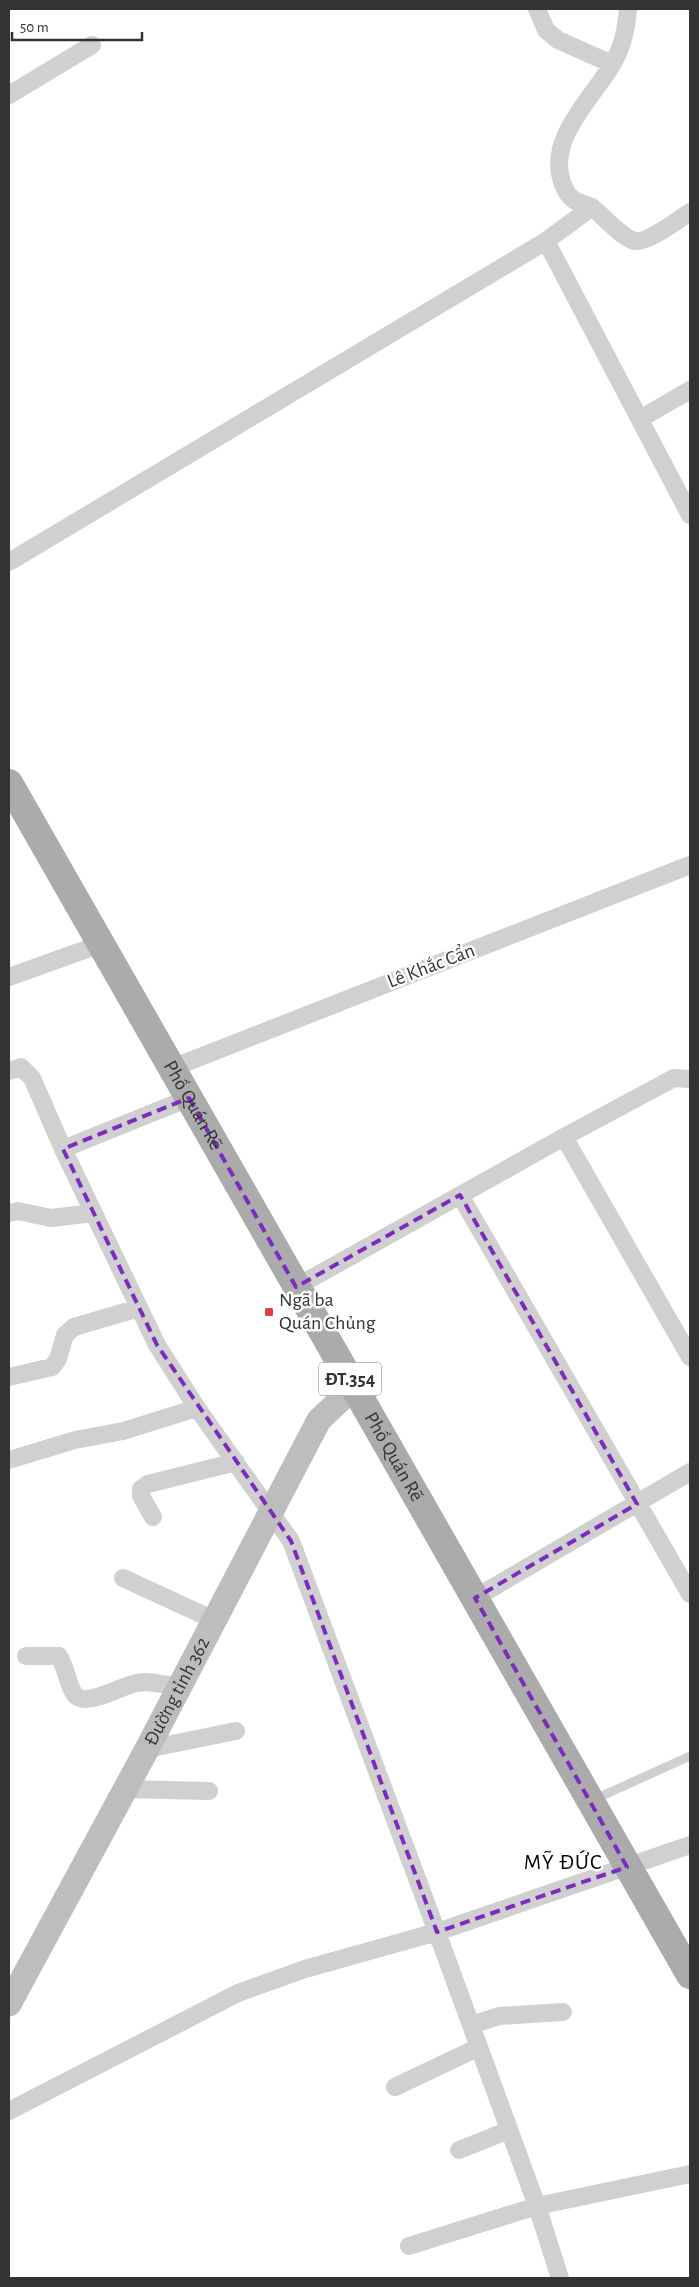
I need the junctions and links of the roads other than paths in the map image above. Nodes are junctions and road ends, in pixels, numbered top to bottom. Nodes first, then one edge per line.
1 (537, 9) edge
2 (628, 9) edge
3 (92, 45) dead end
4 (612, 64) junction
5 (9, 95) edge
6 (592, 207) junction
7 (690, 212) edge
8 (546, 241) junction
9 (690, 390) edge
10 (640, 419) junction
11 (690, 515) edge
12 (9, 562) edge
13 (9, 783) edge
14 (690, 865) edge
15 (101, 944) junction
16 (9, 977) edge
17 (172, 1068) junction
18 (9, 1071) edge
19 (690, 1079) edge
20 (189, 1098) junction
21 (564, 1137) junction
22 (63, 1149) junction
23 (460, 1195) junction
24 (9, 1213) edge
25 (93, 1213) junction
26 (296, 1287) junction
27 (139, 1308) junction
28 (690, 1357) edge
29 (9, 1377) edge
30 (354, 1387) junction
31 (197, 1408) junction
32 (9, 1460) edge
33 (236, 1462) junction
34 (690, 1472) edge
35 (637, 1504) junction
36 (271, 1511) junction
37 (153, 1517) dead end
38 (123, 1578) dead end
39 (690, 1594) edge
40 (475, 1598) junction
41 (214, 1620) junction
42 (26, 1656) dead end
43 (179, 1687) junction
44 (236, 1730) dead end
45 (147, 1749) junction
46 (690, 1756) edge
47 (125, 1789) junction
48 (209, 1791) dead end
49 (591, 1801) junction
50 (690, 1845) edge
51 (627, 1867) junction
52 (437, 1932) junction
53 (690, 1975) edge
54 (9, 2004) edge
55 (563, 2012) dead end
56 (471, 2025) junction
57 (479, 2046) junction
58 (395, 2087) dead end
59 (9, 2111) edge
60 (509, 2130) junction
61 (459, 2150) dead end
62 (690, 2174) edge
63 (537, 2206) junction
64 (409, 2246) dead end
65 (560, 2278) edge

1 - 4 street
2 - 4 street
3 - 5 street
4 - 6 street
6 - 7 street
6 - 8 street
8 - 10 street
8 - 12 street
9 - 10 street
10 - 11 street
13 - 15 main road, Phố Quán Rẽ / ĐT.354
14 - 17 street, Lê Khắc Cẩn
15 - 16 street
15 - 17 main road, Phố Quán Rẽ / ĐT.354
17 - 20 main road, Phố Quán Rẽ / ĐT.354
18 - 22 street
19 - 21 street
20 - 22 street
20 - 26 main road, Phố Quán Rẽ / ĐT.354
21 - 23 street
21 - 28 street
22 - 25 street
23 - 26 street
23 - 35 street
24 - 25 street
25 - 27 street
26 - 30 main road, Phố Quán Rẽ / ĐT.354
27 - 29 street
27 - 31 street
30 - 36 main road, Đường tỉnh 362
30 - 40 main road, Phố Quán Rẽ / ĐT.354
31 - 32 street
31 - 33 street
33 - 36 street
33 - 37 street
34 - 35 street
35 - 39 street
35 - 40 street
36 - 41 main road, Đường tỉnh 362
36 - 52 street
38 - 41 street
40 - 49 main road, Phố Quán Rẽ / ĐT.354
41 - 43 main road, Đường tỉnh 362
42 - 43 street
43 - 45 main road, Đường tỉnh 362
44 - 45 street
45 - 47 main road, Đường tỉnh 362
46 - 49 lane
47 - 48 street
47 - 54 main road, Đường tỉnh 362
49 - 51 main road, Phố Quán Rẽ / ĐT.354
50 - 51 street
51 - 52 street
51 - 53 main road, Phố Quán Rẽ / ĐT.354
52 - 56 street
52 - 59 street
55 - 56 street
56 - 57 street
57 - 58 street
57 - 60 street
60 - 61 street
60 - 63 street
62 - 63 street
63 - 64 street
63 - 65 street

